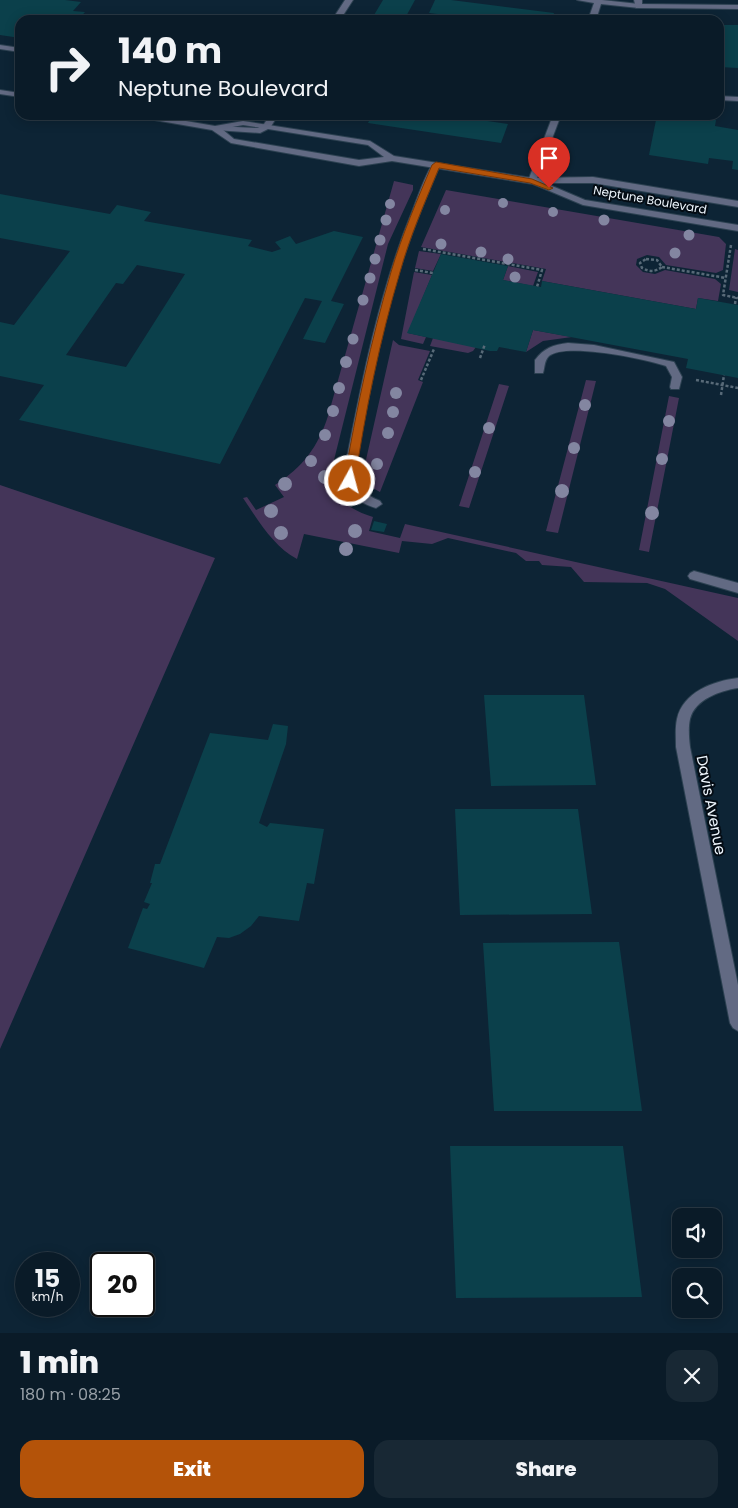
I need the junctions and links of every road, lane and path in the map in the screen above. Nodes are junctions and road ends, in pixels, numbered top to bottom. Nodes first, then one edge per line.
1 (349, 0) edge
2 (582, 0) edge
3 (598, 2) junction
4 (638, 3) edge
5 (738, 7) edge
6 (339, 15) edge
7 (594, 15) edge
8 (0, 47) edge
9 (15, 49) edge
10 (0, 92) edge
11 (15, 95) edge
12 (724, 98) edge
13 (738, 99) edge
14 (168, 120) edge
15 (271, 120) edge
16 (554, 120) edge
17 (267, 126) junction
18 (215, 128) junction
19 (392, 158) junction
20 (436, 165) junction
21 (532, 181) junction
22 (738, 204) edge
23 (738, 228) edge
24 (732, 237) dead end
25 (417, 248) dead end
26 (662, 267) junction
27 (412, 269) dead end
28 (433, 273) dead end
29 (726, 278) junction
30 (537, 286) dead end
31 (737, 298) edge
32 (735, 304) dead end
33 (485, 344) dead end
34 (434, 349) dead end
35 (480, 358) dead end
36 (539, 371) dead end
37 (724, 375) dead end
38 (689, 378) dead end
39 (421, 380) dead end
40 (722, 385) junction
41 (675, 387) dead end
42 (738, 388) edge
43 (721, 395) dead end
44 (376, 504) dead end
45 (694, 576) dead end
46 (738, 588) edge
47 (738, 683) edge
48 (738, 1023) edge

1 - 6 street
2 - 3 street
3 - 4 street
3 - 7 street
4 - 5 street
8 - 9 street
10 - 11 street
12 - 13 street
14 - 18 street, Neptune Boulevard
15 - 17 street
16 - 21 street
17 - 18 street, Neptune Boulevard
17 - 19 street, Neptune Boulevard
18 - 19 street, Neptune Boulevard
19 - 20 street, Neptune Boulevard
20 - 21 street, Neptune Boulevard
20 - 44 street
21 - 22 street, Neptune Boulevard
21 - 23 street, Neptune Boulevard
24 - 29 path
25 - 30 path
26 - 26 path
26 - 29 path
27 - 28 path
29 - 31 path
31 - 32 path
33 - 35 path
34 - 39 path
36 - 41 street
37 - 40 path
38 - 40 path
40 - 42 path
40 - 43 path
45 - 46 street
47 - 48 street, Davis Avenue

